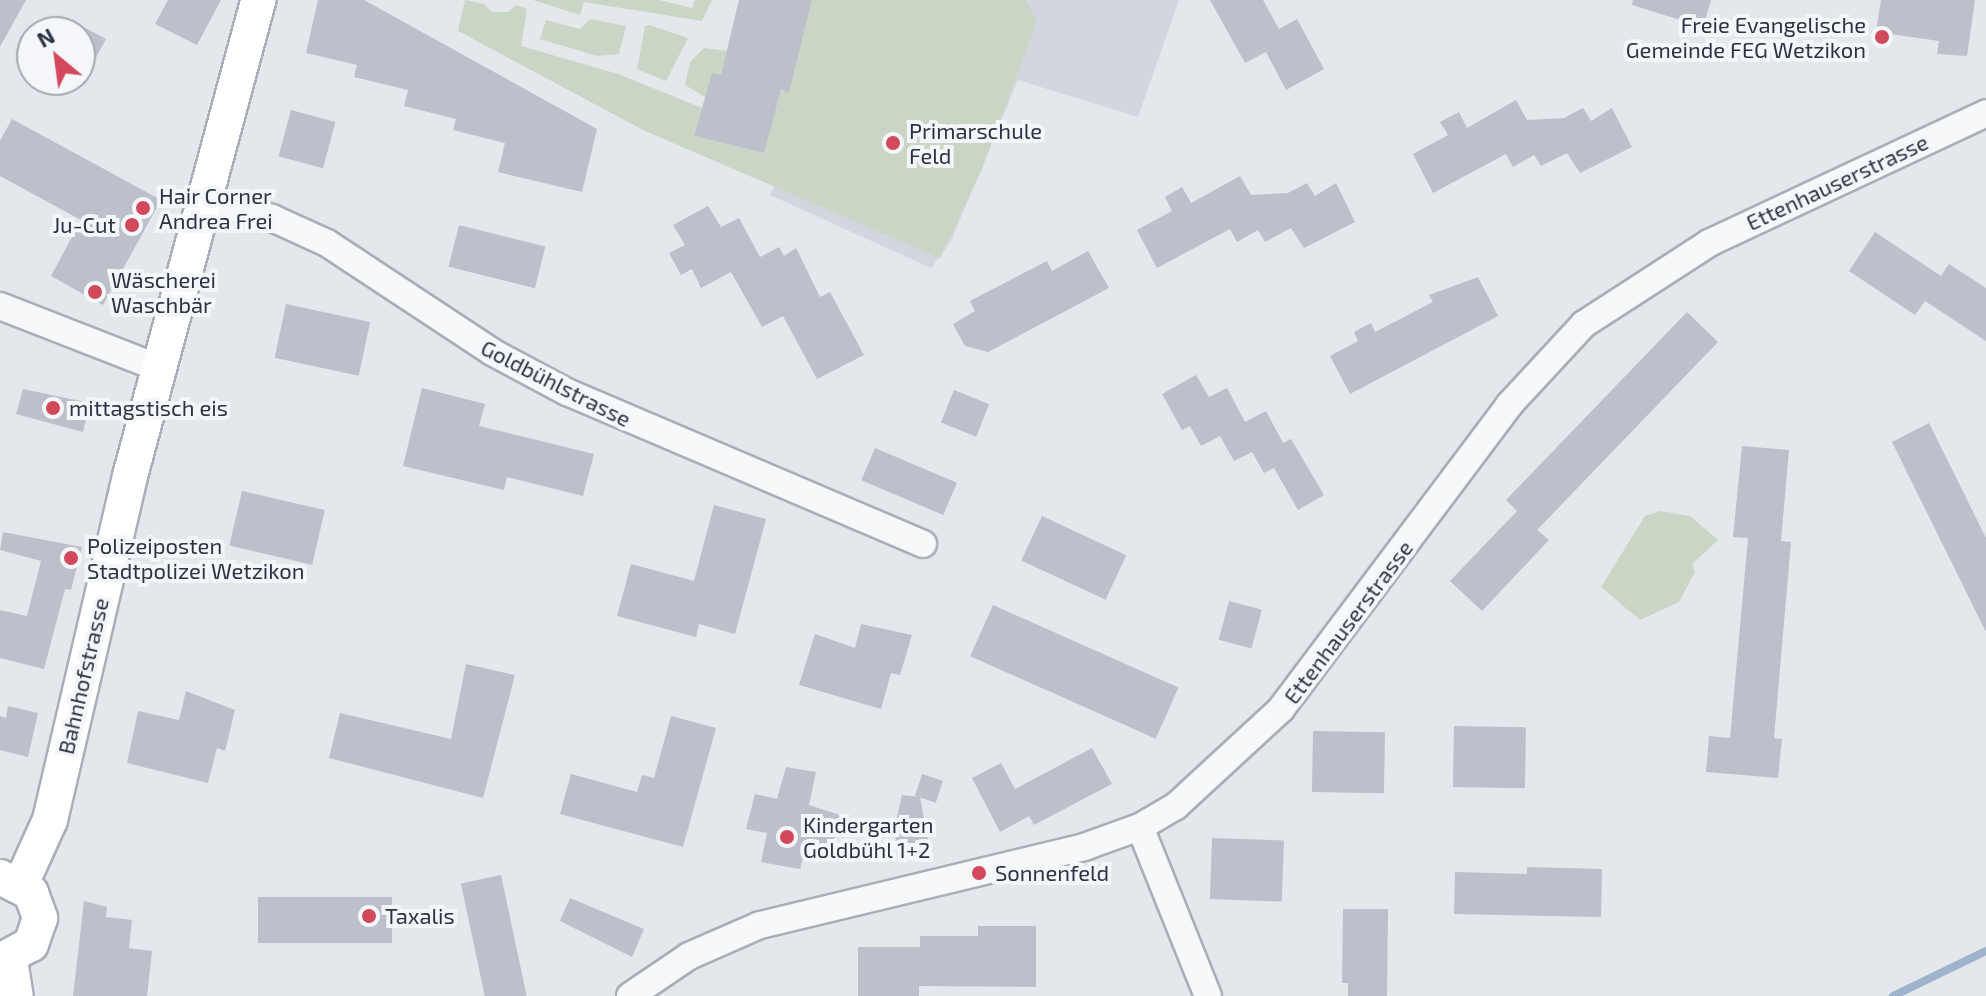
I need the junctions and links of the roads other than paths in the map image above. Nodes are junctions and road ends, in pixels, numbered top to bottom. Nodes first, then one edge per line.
1 (258, 0) edge
2 (1986, 113) edge
3 (204, 199) junction
4 (0, 306) edge
5 (159, 368) junction
6 (923, 544) dead end
7 (1140, 827) junction
8 (10, 880) edge
9 (5, 960) edge
10 (16, 996) edge
11 (630, 996) edge
12 (1208, 996) edge

1 - 3 main road, Bahnhofstrasse
2 - 7 street, Ettenhauserstrasse
3 - 5 main road, Bahnhofstrasse
3 - 6 street, Goldbühlstrasse
4 - 5 street
5 - 8 main road, Bahnhofstrasse
7 - 11 street, Ettenhauserstrasse
7 - 12 street
8 - 9 main road
9 - 10 main road

